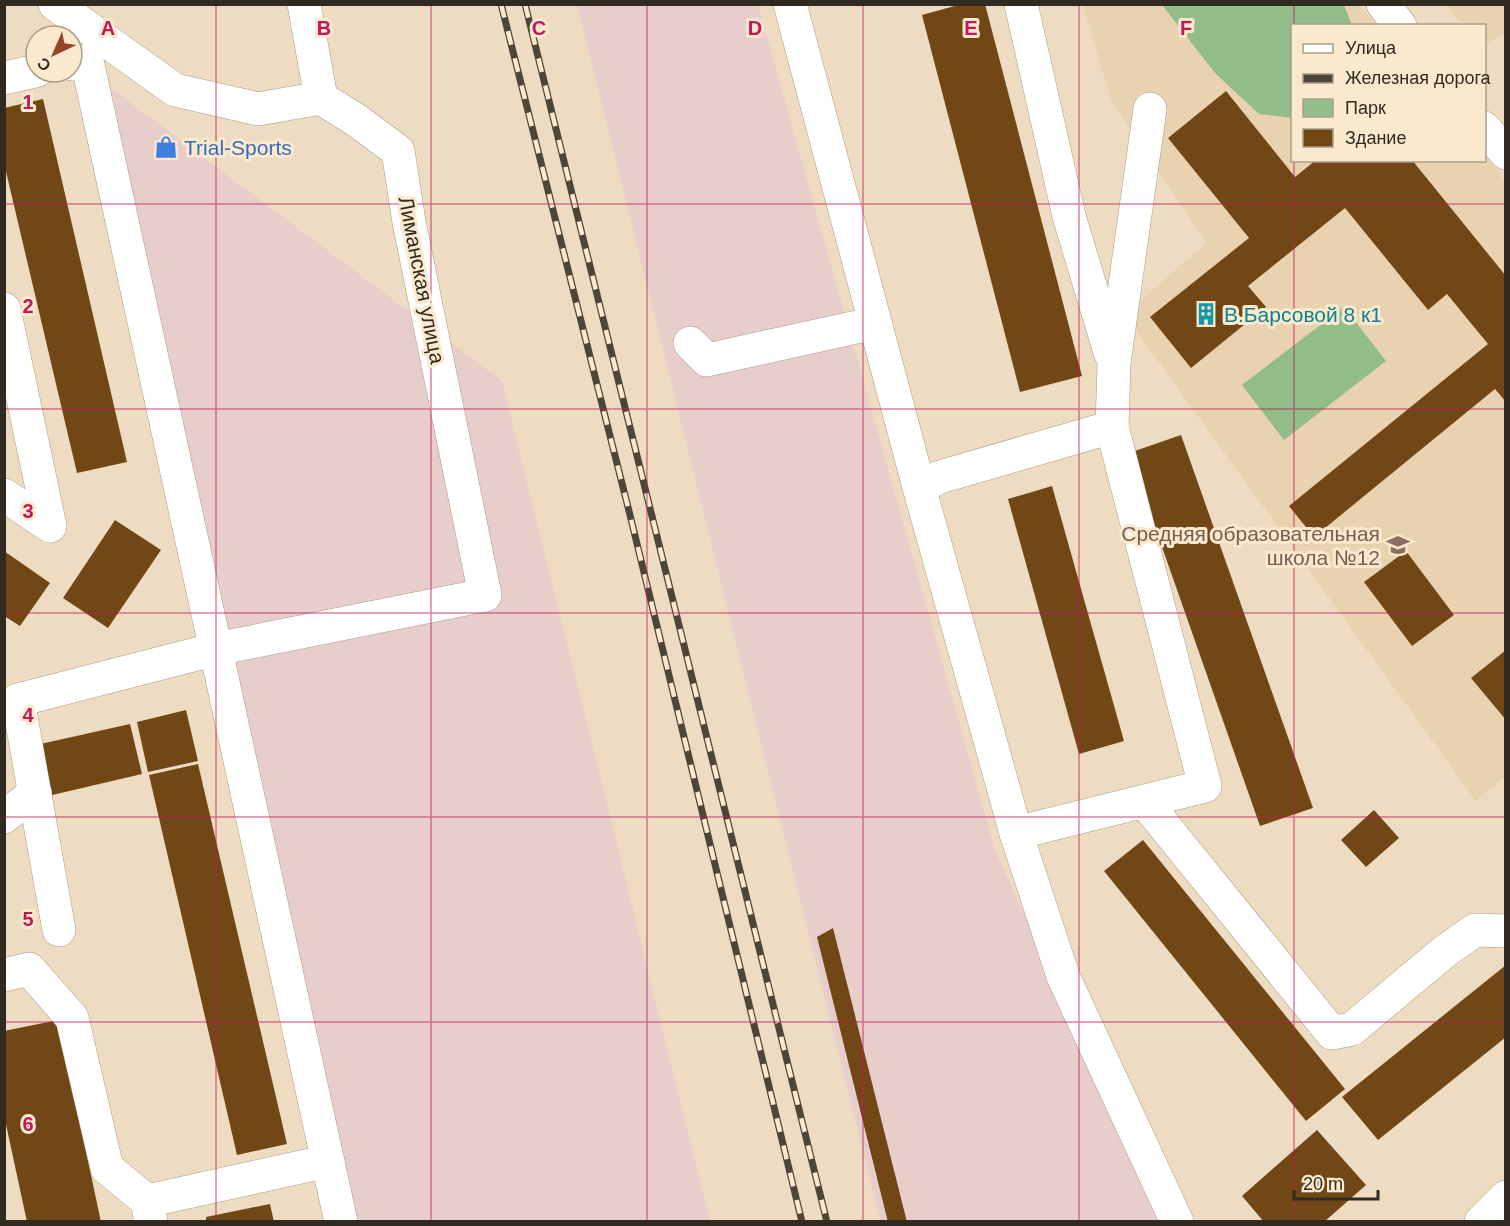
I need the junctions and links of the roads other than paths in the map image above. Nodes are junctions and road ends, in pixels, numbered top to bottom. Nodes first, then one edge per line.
1 (55, 4) edge
2 (304, 4) edge
3 (790, 4) edge
4 (1021, 4) edge
5 (1383, 4) edge
6 (1398, 24) edge
7 (86, 53) edge
8 (24, 74) edge
9 (4, 78) edge
10 (321, 98) junction
11 (1150, 108) dead end
12 (1486, 129) edge
13 (1506, 153) edge
14 (4, 309) edge
15 (875, 323) junction
16 (690, 343) dead end
17 (1114, 363) junction
18 (1112, 427) junction
19 (919, 487) junction
20 (4, 495) edge
21 (216, 649) junction
22 (11, 695) edge
23 (35, 794) junction
24 (1145, 802) junction
25 (4, 817) edge
26 (1016, 833) junction
27 (59, 930) dead end
28 (1506, 931) edge
29 (4, 975) edge
30 (328, 1161) junction
31 (149, 1211) edge
32 (340, 1221) edge
33 (1177, 1221) edge

1 - 7 street
2 - 10 street
3 - 15 street
4 - 17 street
5 - 6 street
7 - 10 street
7 - 21 street
8 - 9 street
10 - 21 street, Лиманская улица
11 - 17 street
12 - 13 street
14 - 20 street
15 - 16 street
15 - 19 street
17 - 18 street
18 - 19 street
18 - 24 street
19 - 26 street
21 - 22 street
21 - 30 street
22 - 23 street
23 - 25 street
23 - 27 street
24 - 26 street
24 - 28 street
26 - 33 street
29 - 31 street
30 - 31 street
30 - 32 street

